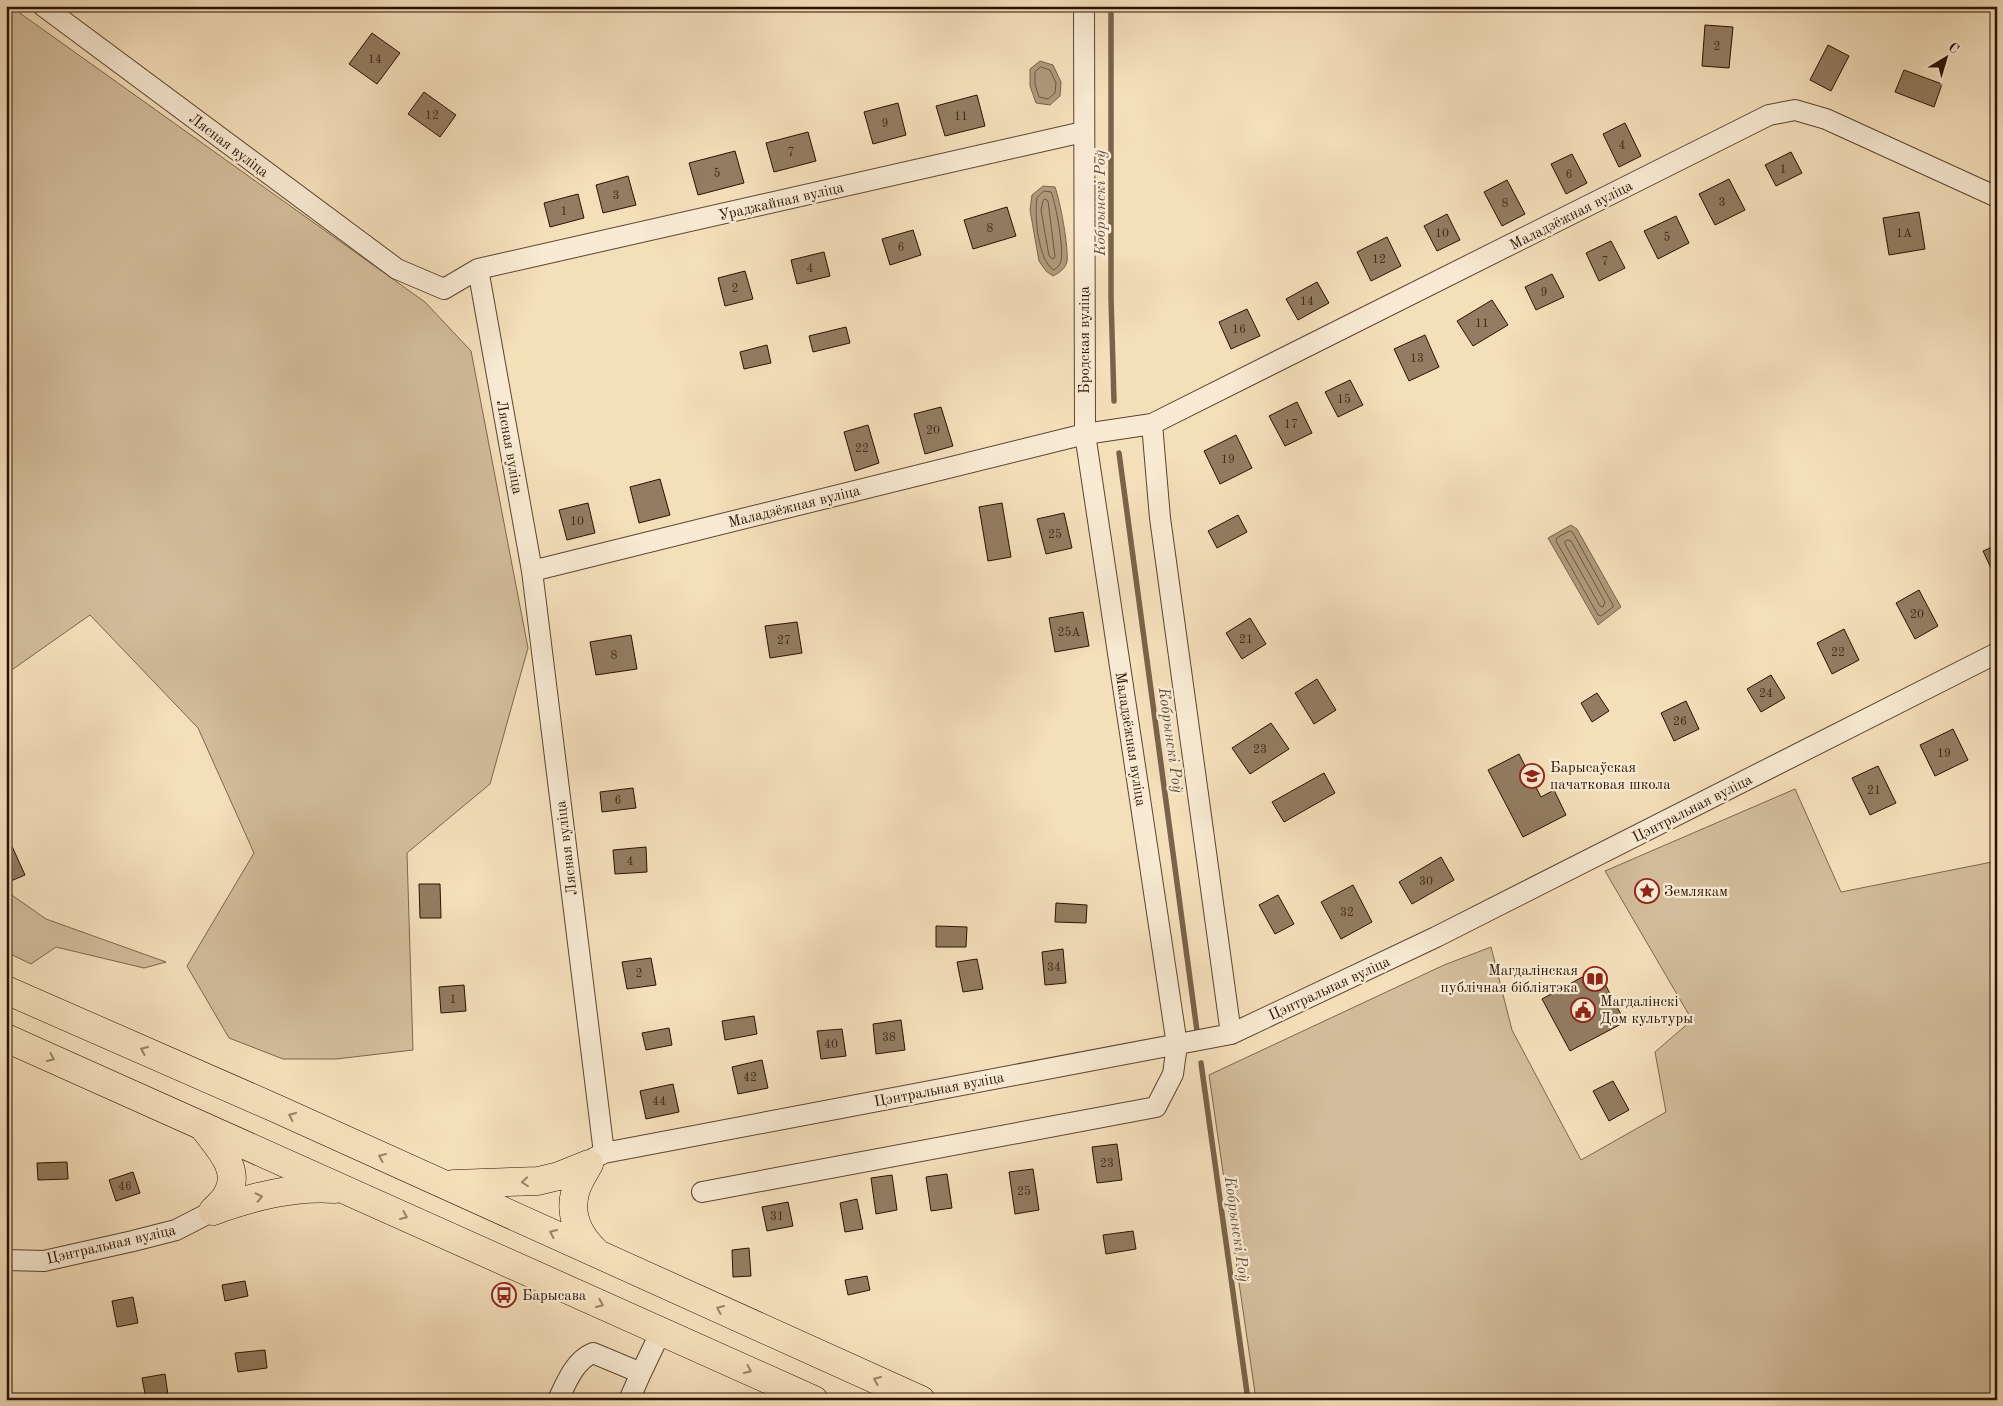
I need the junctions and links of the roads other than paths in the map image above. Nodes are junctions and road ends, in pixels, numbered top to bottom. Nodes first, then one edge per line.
1 (43, 6) edge
2 (1084, 6) edge
3 (1083, 132) junction
4 (1997, 197) edge
5 (478, 270) junction
6 (1152, 424) junction
7 (1085, 434) junction
8 (532, 571) junction
9 (1997, 654) edge
10 (6, 990) edge
11 (1231, 1034) junction
12 (6, 1038) edge
13 (1177, 1045) junction
14 (203, 1127) junction
15 (596, 1158) junction
16 (443, 1184) junction
17 (344, 1190) junction
18 (702, 1192) dead end
19 (213, 1212) junction
20 (597, 1253) junction
21 (6, 1260) edge
22 (661, 1331) junction
23 (640, 1373) junction
24 (558, 1400) edge
25 (629, 1400) edge
26 (814, 1400) edge
27 (921, 1400) edge

1 - 5 street, Лясная вуліца
2 - 3 street, Бродская вуліца
3 - 5 street, Ураджайная вуліца
3 - 7 street, Бродская вуліца
4 - 6 street, Маладзёжная вуліца
5 - 8 street, Лясная вуліца
6 - 7 street, Маладзёжная вуліца
6 - 11 street
7 - 8 street, Маладзёжная вуліца
7 - 13 street, Маладзёжная вуліца
8 - 15 street, Лясная вуліца
9 - 11 street, Цэнтральная вуліца
16 -> 10 highway
11 - 13 street, Цэнтральная вуліца
12 -> 14 highway
13 - 15 street, Цэнтральная вуліца
13 - 18 street, Маладзёжная вуліца
14 - 17 highway
14 - 19 highway
15 -> 16 highway
15 - 20 highway
20 -> 16 highway
19 -> 17 highway
17 -> 22 highway
19 - 21 street, Цэнтральная вуліца
27 -> 20 highway
22 - 23 street
22 -> 26 highway
23 - 24 street
23 - 25 street

